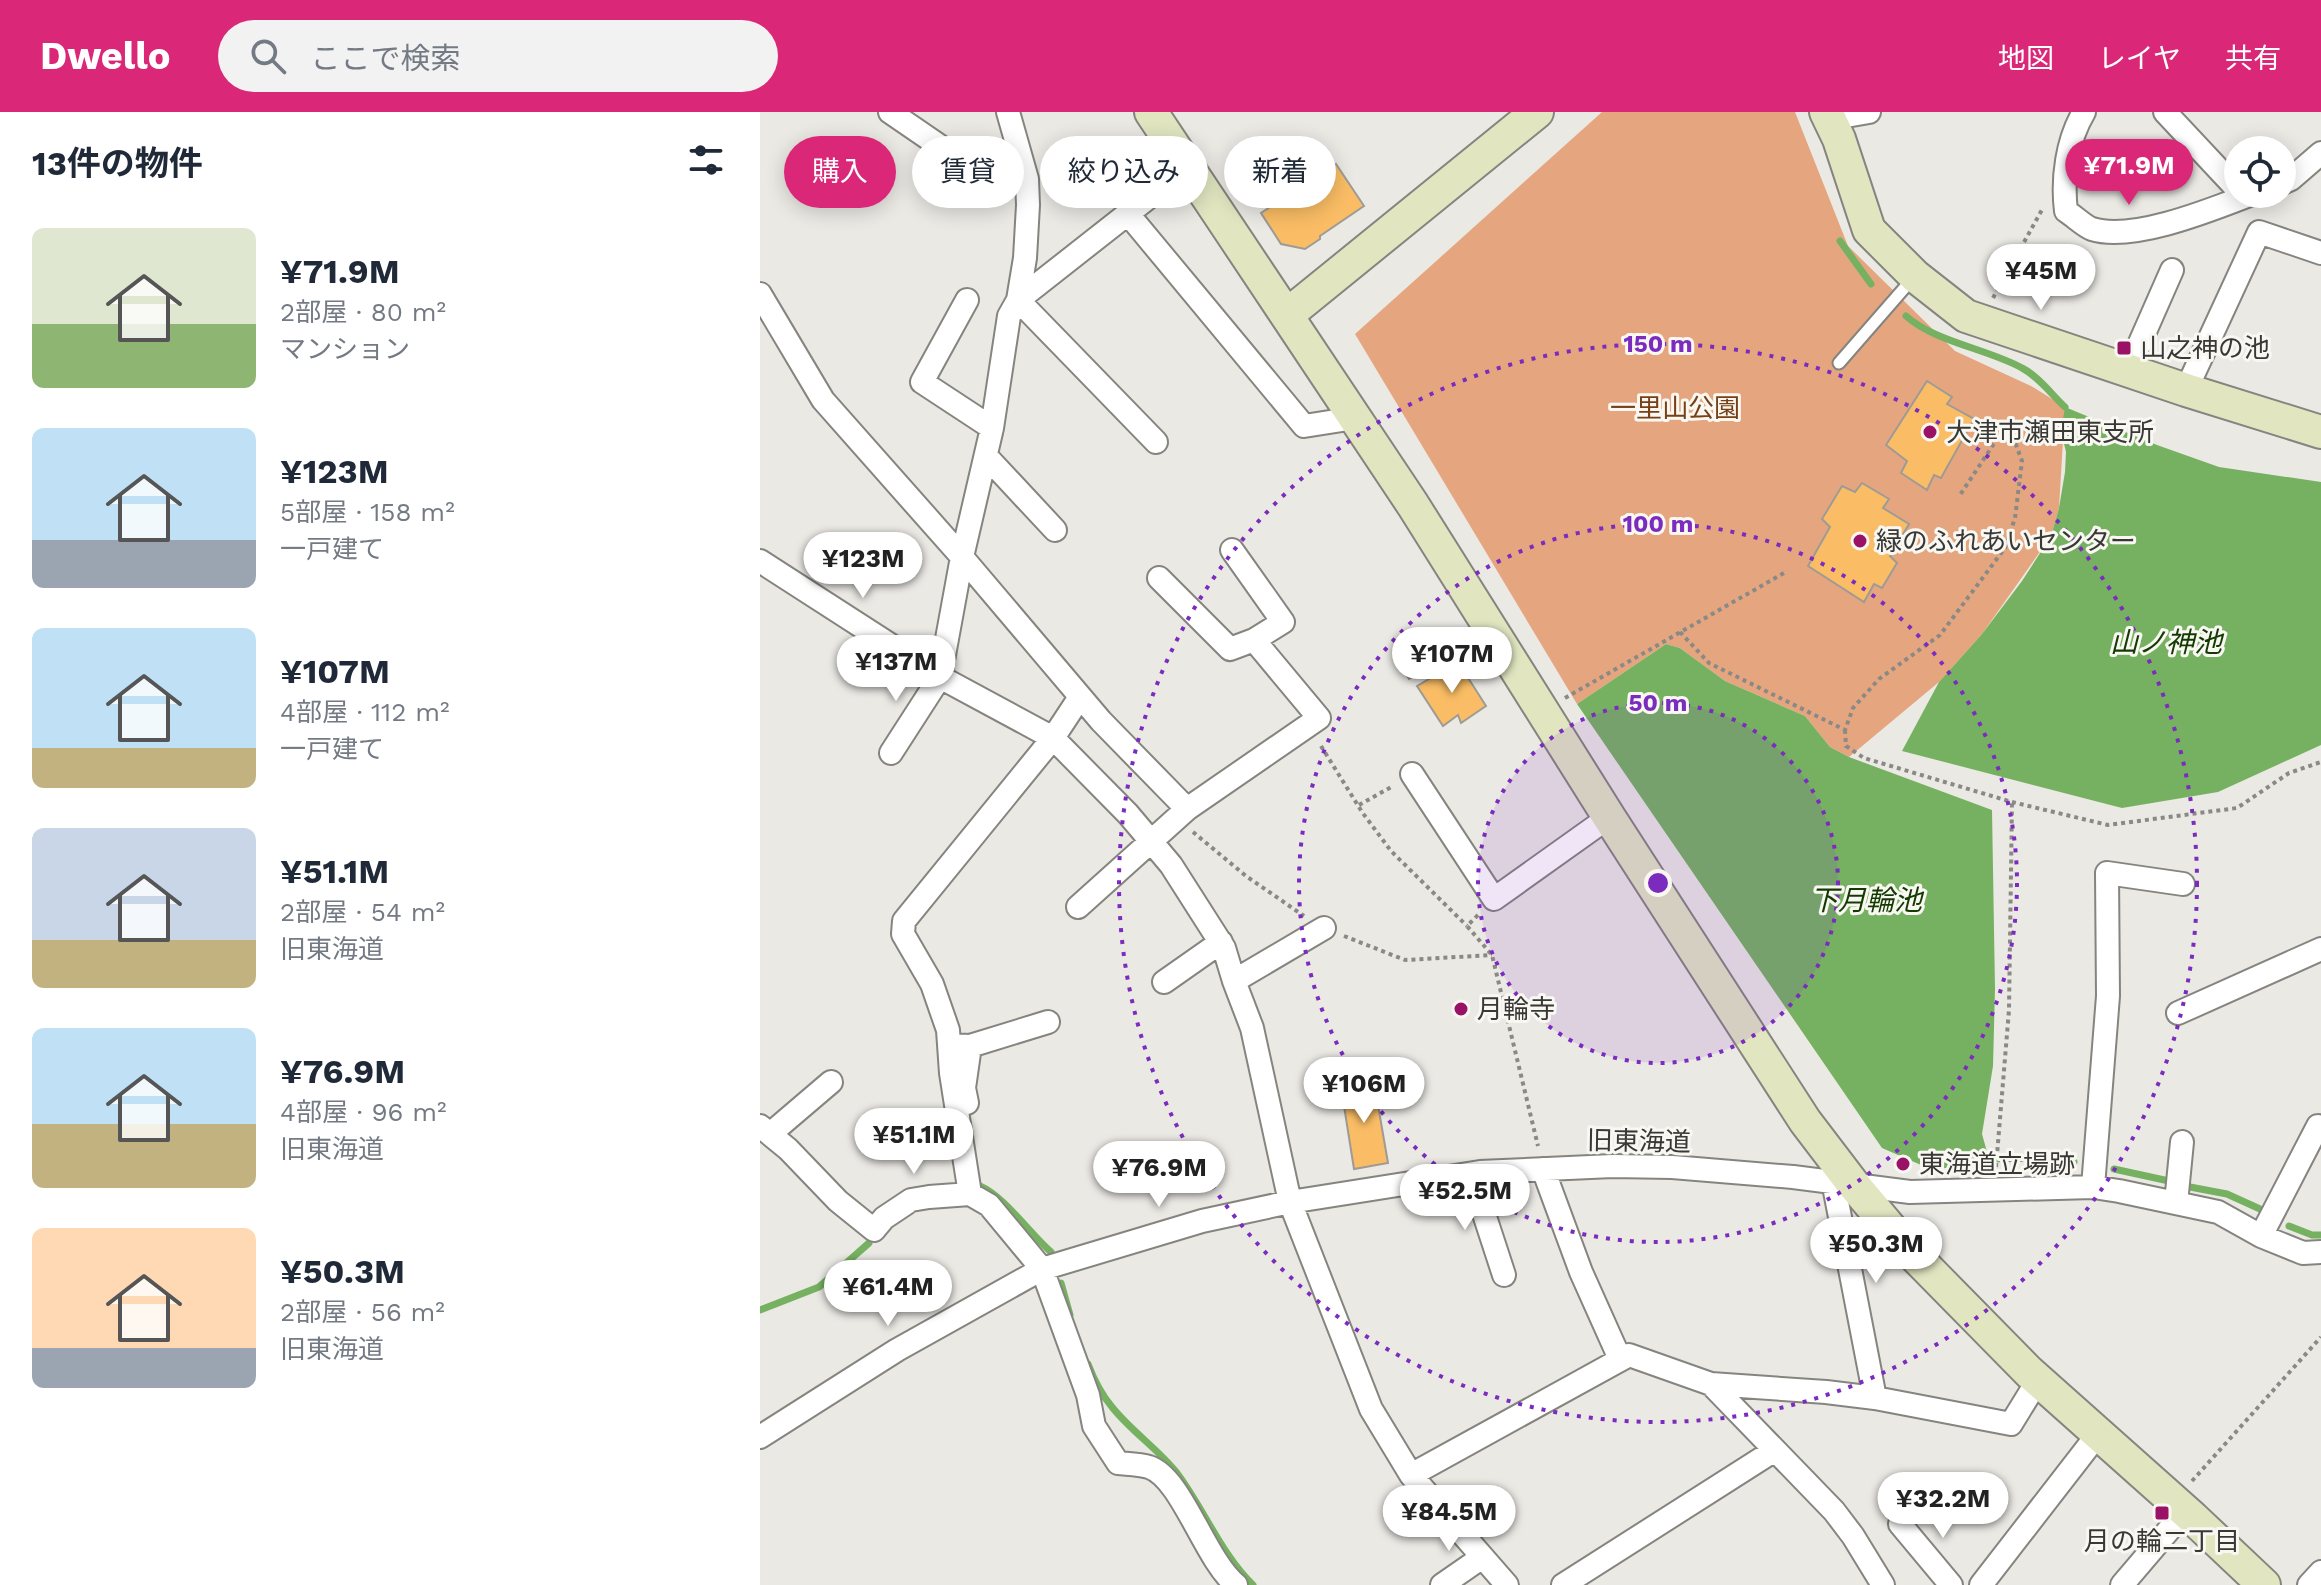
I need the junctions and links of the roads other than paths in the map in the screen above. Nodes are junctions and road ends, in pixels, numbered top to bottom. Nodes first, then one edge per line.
1 (890, 112) edge
2 (1029, 112) edge
3 (1151, 112) edge
4 (1537, 112) edge
5 (1869, 112) edge
6 (2084, 112) edge
7 (2165, 112) edge
8 (1827, 115) edge
9 (1010, 119) edge
10 (1166, 136) edge
11 (2321, 153) edge
12 (2224, 173) edge
13 (2296, 175) edge
14 (1027, 179) junction
15 (1208, 200) edge
16 (2224, 202) edge
17 (1136, 208) edge
18 (1128, 214) junction
19 (2321, 253) edge
20 (2172, 270) dead end
21 (1915, 276) junction
22 (760, 294) edge
23 (967, 300) dead end
24 (1018, 300) junction
25 (1287, 315) junction
26 (1839, 363) dead end
27 (2128, 370) junction
28 (2186, 390) junction
29 (1355, 418) junction
30 (992, 428) junction
31 (2321, 432) edge
32 (1156, 442) dead end
33 (986, 456) junction
34 (1055, 530) dead end
35 (1232, 550) dead end
36 (962, 557) junction
37 (760, 561) edge
38 (1159, 578) dead end
39 (1254, 640) junction
40 (940, 677) junction
41 (1080, 697) junction
42 (1053, 738) junction
43 (891, 753) dead end
44 (1412, 774) road end
45 (1187, 809) junction
46 (1609, 817) junction
47 (1151, 842) junction
48 (2183, 884) dead end
49 (1078, 907) dead end
50 (1324, 928) dead end
51 (1221, 942) junction
52 (2321, 949) edge
53 (1234, 981) junction
54 (1164, 982) dead end
55 (2178, 1013) dead end
56 (1048, 1022) dead end
57 (960, 1046) junction
58 (831, 1082) dead end
59 (2318, 1126) dead end
60 (765, 1130) edge
61 (972, 1131) dead end
62 (2182, 1142) dead end
63 (1543, 1169) junction
64 (1471, 1174) junction
65 (1843, 1182) junction
66 (2093, 1187) junction
67 (970, 1193) junction
68 (1290, 1202) junction
69 (2176, 1203) junction
70 (2261, 1236) junction
71 (2321, 1252) edge
72 (1042, 1269) junction
73 (1504, 1275) dead end
74 (1620, 1359) junction
75 (2038, 1380) junction
76 (1711, 1384) junction
77 (1875, 1398) junction
78 (761, 1434) edge
79 (2098, 1434) junction
80 (1775, 1450) junction
81 (1411, 1475) junction
82 (2179, 1506) junction
83 (1900, 1524) dead end
84 (1481, 1558) junction
85 (2321, 1572) edge
86 (1236, 1585) edge
87 (1442, 1585) edge
88 (1507, 1585) edge
89 (1563, 1585) edge
90 (1883, 1585) edge
91 (1951, 1585) edge
92 (1981, 1585) edge
93 (2122, 1585) edge
94 (2264, 1585) edge
95 (2309, 1585) edge

1 - 14 street
2 - 9 street
3 - 10 street
4 - 25 street
5 - 8 street
6 - 16 street
7 - 12 street
8 - 21 street
9 - 14 street
11 - 13 street
14 - 24 street
15 - 25 street
17 - 18 street
18 - 24 street
18 - 29 street
19 - 28 street
20 - 27 street
21 - 26 lane
21 - 27 street
22 - 36 street
23 - 30 street
24 - 30 street
24 - 32 street
25 - 29 street
27 - 28 street
28 - 31 street
29 - 46 street
30 - 33 street
33 - 34 street
33 - 36 street
35 - 39 street
36 - 40 street
36 - 41 street
37 - 40 street
38 - 39 street
39 - 45 street
40 - 42 street
40 - 43 street
41 - 42 street
41 - 45 street
42 - 47 street
42 - 57 street
44 - 46 street
45 - 47 street
46 - 65 street
47 - 49 street
47 - 51 street
48 - 66 street
50 - 53 street
51 - 53 street
51 - 54 street
52 - 55 street
53 - 68 street
56 - 57 street
57 - 61 street
57 - 67 street
58 - 60 street
59 - 70 street
60 - 67 street
62 - 69 street
63 - 64 street, 旧東海道
63 - 65 street, 旧東海道
63 - 74 street
64 - 68 street, 旧東海道
64 - 73 street
65 - 66 street, 旧東海道
65 - 75 street
65 - 77 street
66 - 69 street, 旧東海道
67 - 72 street
68 - 72 street, 旧東海道
68 - 81 street
69 - 70 street, 旧東海道
70 - 71 street, 旧東海道
72 - 78 street, 旧東海道
72 - 86 street
74 - 76 street
74 - 81 street
75 - 77 street
75 - 79 street
76 - 77 street
76 - 80 street
79 - 82 street
79 - 92 street
80 - 89 street
80 - 90 street
81 - 84 street
82 - 93 street
82 - 94 street
83 - 91 street
84 - 87 street
84 - 88 street
85 - 95 street

